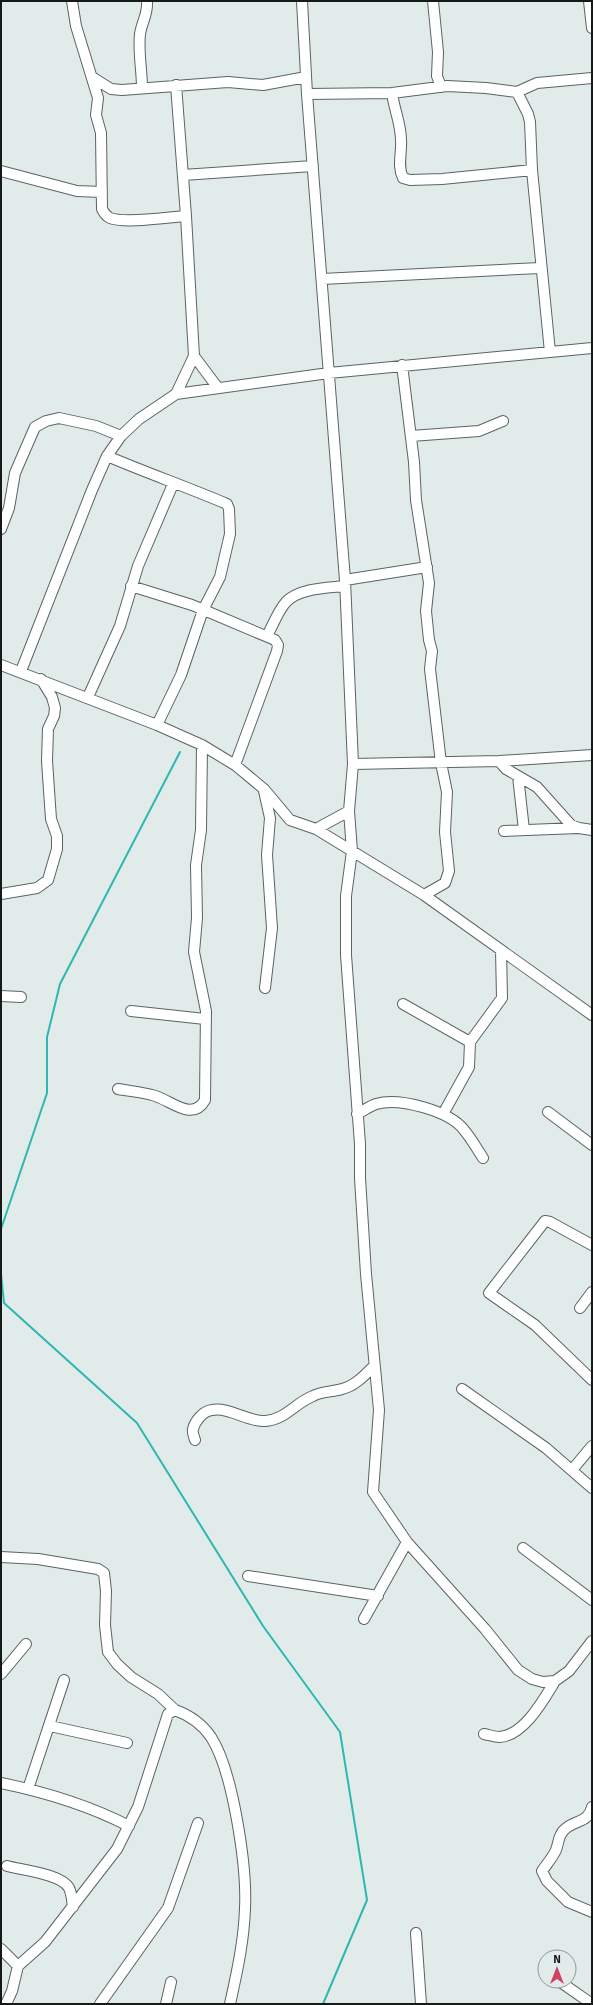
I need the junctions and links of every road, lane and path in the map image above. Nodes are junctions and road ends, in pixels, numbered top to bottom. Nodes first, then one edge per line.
1 (72, 1) edge
2 (147, 1) edge
3 (302, 1) edge
4 (434, 1) edge
5 (589, 1) edge
6 (592, 28) edge
7 (437, 76) junction
8 (92, 77) junction
9 (306, 77) junction
10 (592, 78) edge
11 (176, 85) junction
12 (441, 87) junction
13 (142, 88) junction
14 (111, 89) junction
15 (430, 89) junction
16 (517, 92) junction
17 (392, 93) junction
18 (307, 94) junction
19 (98, 98) junction
20 (313, 166) junction
21 (532, 170) junction
22 (1, 171) edge
23 (183, 175) junction
24 (102, 192) junction
25 (186, 216) junction
26 (540, 268) junction
27 (322, 279) junction
28 (592, 348) edge
29 (550, 352) junction
30 (194, 356) junction
31 (402, 366) junction
32 (329, 373) junction
33 (218, 388) junction
34 (176, 394) junction
35 (503, 421) dead end
36 (121, 436) junction
37 (411, 436) junction
38 (107, 456) junction
39 (173, 484) junction
40 (1, 529) edge
41 (427, 567) junction
42 (345, 583) junction
43 (131, 586) junction
44 (203, 610) junction
45 (267, 636) junction
46 (1, 664) edge
47 (21, 671) junction
48 (41, 679) junction
49 (88, 697) junction
50 (157, 725) junction
51 (202, 745) junction
52 (592, 755) edge
53 (499, 761) junction
54 (441, 763) junction
55 (353, 764) junction
56 (235, 765) junction
57 (518, 776) junction
58 (264, 789) junction
59 (349, 811) junction
60 (579, 828) junction
61 (316, 829) junction
62 (524, 830) junction
63 (592, 830) edge
64 (504, 832) dead end
65 (352, 851) junction
66 (1, 894) edge
67 (424, 895) junction
68 (501, 950) junction
69 (265, 988) dead end
70 (1, 996) edge
71 (21, 997) dead end
72 (403, 1004) dead end
73 (131, 1011) dead end
74 (592, 1015) edge
75 (205, 1019) junction
76 (470, 1042) junction
77 (118, 1089) dead end
78 (548, 1112) dead end
79 (357, 1114) junction
80 (443, 1114) junction
81 (592, 1145) edge
82 (483, 1158) dead end
83 (592, 1244) edge
84 (592, 1292) edge
85 (580, 1308) dead end
86 (374, 1366) junction
87 (592, 1380) edge
88 (462, 1389) dead end
89 (195, 1440) dead end
90 (592, 1446) edge
91 (572, 1470) junction
92 (592, 1488) edge
93 (407, 1542) junction
94 (524, 1548) dead end
95 (1, 1556) edge
96 (248, 1576) dead end
97 (378, 1596) junction
98 (592, 1600) edge
99 (364, 1619) dead end
100 (592, 1641) edge
101 (26, 1644) dead end
102 (1, 1674) edge
103 (64, 1680) dead end
104 (555, 1681) junction
105 (175, 1710) junction
106 (50, 1726) junction
107 (484, 1734) dead end
108 (127, 1743) dead end
109 (1, 1783) edge
110 (28, 1789) junction
111 (592, 1807) edge
112 (589, 1821) edge
113 (198, 1823) dead end
114 (129, 1826) junction
115 (7, 1866) dead end
116 (73, 1907) junction
117 (592, 1912) edge
118 (416, 1933) dead end
119 (1, 1949) edge
120 (18, 1966) junction
121 (171, 1982) dead end
122 (570, 1989) edge
123 (5, 2004) edge
124 (100, 2004) edge
125 (166, 2004) edge
126 (230, 2004) edge
127 (421, 2004) edge
128 (592, 2004) edge

1 - 8 street
2 - 13 street
3 - 9 street
4 - 7 street
5 - 6 street
7 - 12 street
7 - 15 street
8 - 14 street
8 - 19 street
9 - 11 street
9 - 18 street
10 - 16 street
11 - 13 street
11 - 23 street
12 - 15 street
12 - 16 street
13 - 14 street
14 - 19 street
15 - 17 street
16 - 21 street
17 - 18 street
17 - 21 street
18 - 20 street
19 - 24 street
20 - 23 street
20 - 27 street
21 - 26 street
22 - 24 street
23 - 25 street
24 - 25 street
25 - 30 street
26 - 27 street
26 - 29 street
27 - 32 street
28 - 29 street
29 - 31 street
30 - 33 street
30 - 34 street
31 - 32 street
31 - 37 street
32 - 33 street
32 - 42 street
33 - 34 street
34 - 36 street
35 - 37 street
36 - 38 street
36 - 40 street
37 - 41 street
38 - 39 street
38 - 47 street
39 - 43 street
39 - 44 street
41 - 42 street
41 - 54 street
42 - 45 street
42 - 55 street
43 - 44 street
43 - 49 street
44 - 45 street
44 - 50 street
45 - 56 street
46 - 47 street
47 - 48 street
48 - 49 street
48 - 66 street
49 - 50 street
50 - 51 street
51 - 56 street
51 - 75 street
52 - 53 street
53 - 54 street
53 - 57 street
54 - 55 street
54 - 67 street
55 - 59 street
56 - 58 street
57 - 60 street
57 - 62 street
58 - 61 street
58 - 69 street
59 - 61 street
59 - 65 street
60 - 62 street
60 - 63 street
61 - 65 street
62 - 64 street
65 - 67 street
65 - 79 street
67 - 68 street
68 - 74 street
68 - 76 street
70 - 71 street
72 - 76 street
73 - 75 street
75 - 77 street
76 - 80 street
78 - 81 street
79 - 80 street
79 - 86 street
80 - 82 street
83 - 87 street
84 - 85 street
86 - 89 street
86 - 93 street
88 - 91 street
90 - 91 street
91 - 92 street
93 - 97 street
93 - 104 street
94 - 98 street
95 - 105 street
96 - 97 street
97 - 99 street
100 - 104 street
101 - 102 street
103 - 106 street
104 - 107 street
105 - 114 street
105 - 126 street
106 - 108 street
106 - 110 street
109 - 110 street
110 - 114 street
111 - 112 street
112 - 117 street
113 - 124 street
114 - 116 street
115 - 116 street
116 - 120 street
118 - 127 street
119 - 120 street
120 - 123 street
121 - 125 street
122 - 128 street

